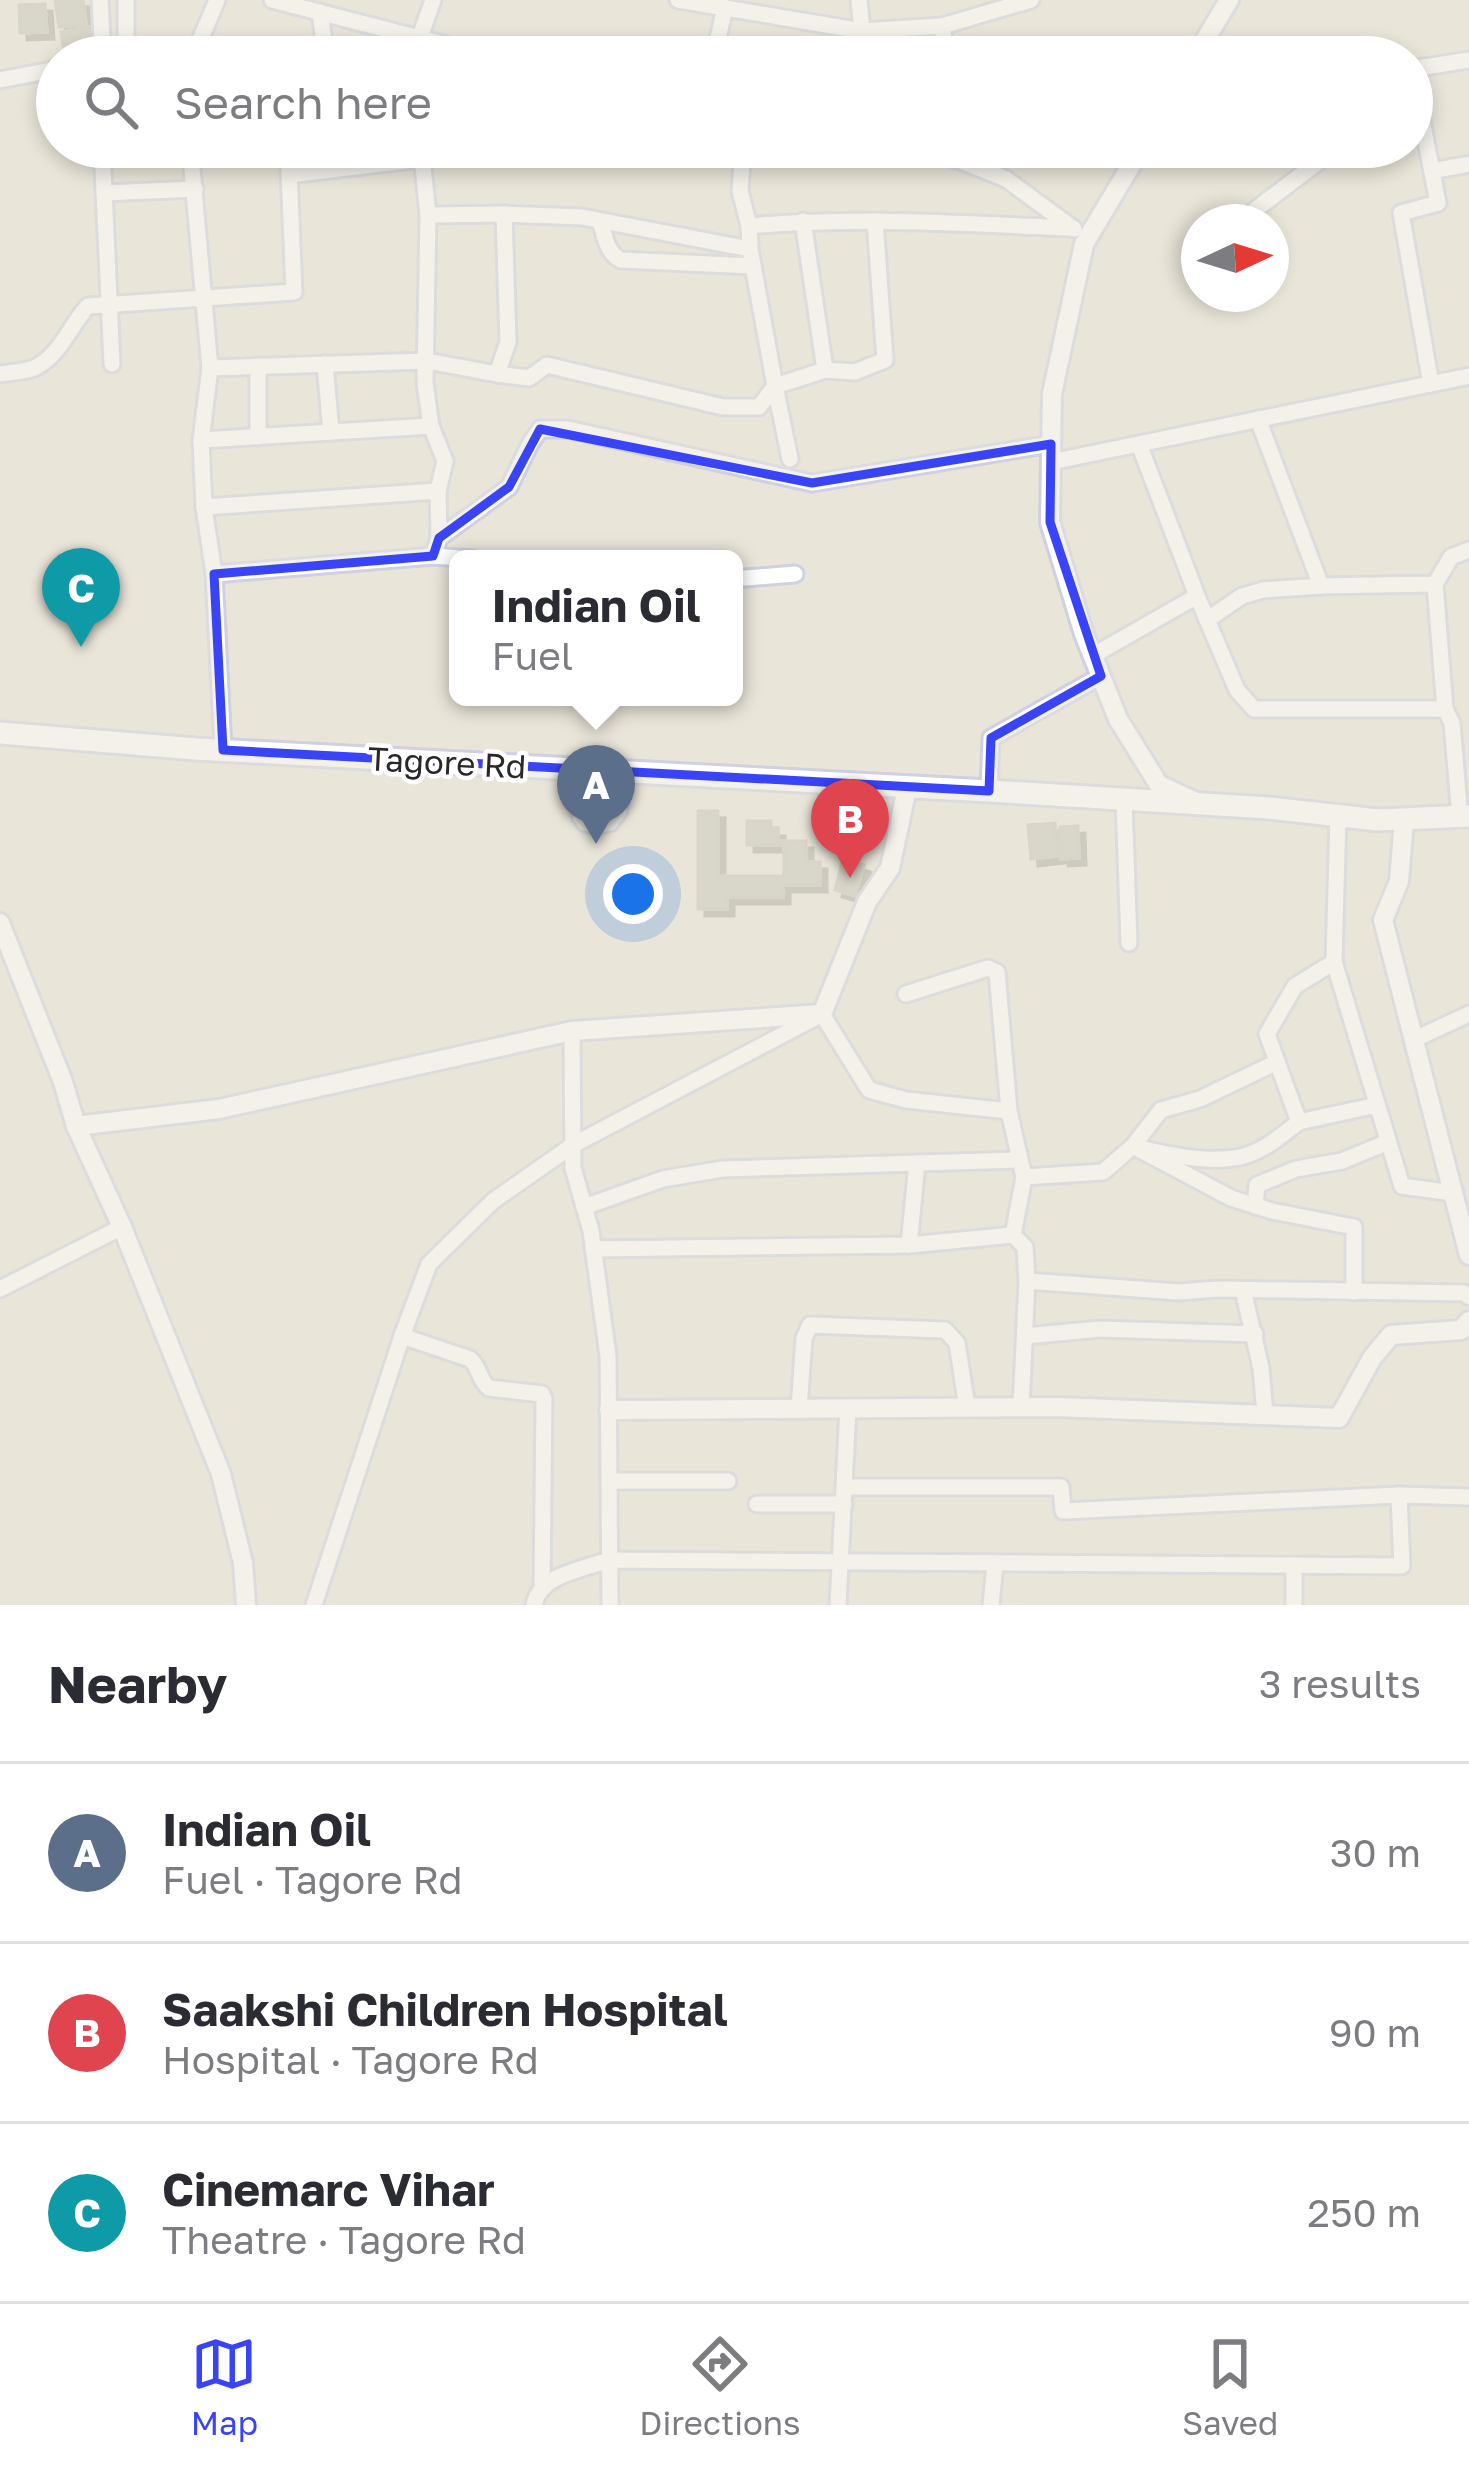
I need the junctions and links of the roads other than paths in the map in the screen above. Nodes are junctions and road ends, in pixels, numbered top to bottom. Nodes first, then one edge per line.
1 (100, 0) edge
2 (126, 0) edge
3 (217, 0) edge
4 (272, 0) edge
5 (433, 0) edge
6 (678, 0) edge
7 (859, 0) edge
8 (961, 0) edge
9 (1031, 0) edge
10 (1229, 0) edge
11 (724, 7) junction
12 (766, 8) edge
13 (320, 12) junction
14 (967, 21) junction
15 (943, 26) junction
16 (862, 31) junction
17 (102, 36) edge
18 (126, 36) edge
19 (202, 36) edge
20 (323, 36) edge
21 (417, 36) edge
22 (421, 36) edge
23 (718, 36) edge
24 (944, 36) edge
25 (1208, 36) edge
26 (1469, 60) edge
27 (1433, 66) edge
28 (36, 73) edge
29 (0, 80) edge
30 (1469, 164) edge
31 (103, 168) edge
32 (192, 168) edge
33 (289, 168) edge
34 (331, 168) edge
35 (423, 168) edge
36 (742, 168) edge
37 (986, 168) edge
38 (1127, 168) edge
39 (1311, 168) edge
40 (1431, 168) edge
41 (1432, 171) junction
42 (289, 175) junction
43 (195, 189) junction
44 (104, 193) junction
45 (1264, 204) edge
46 (428, 214) junction
47 (504, 214) junction
48 (600, 221) junction
49 (803, 221) junction
50 (875, 221) junction
51 (749, 226) junction
52 (1079, 236) junction
53 (752, 257) junction
54 (205, 300) junction
55 (108, 303) junction
56 (427, 361) junction
57 (112, 364) dead end
58 (325, 364) junction
59 (258, 366) junction
60 (211, 368) junction
61 (825, 370) junction
62 (0, 374) edge
63 (497, 374) junction
64 (1469, 376) edge
65 (1431, 384) junction
66 (775, 386) junction
67 (1258, 419) junction
68 (431, 426) junction
69 (331, 432) junction
70 (258, 436) junction
71 (201, 440) junction
72 (1139, 444) junction
73 (1051, 453) junction
74 (790, 459) dead end
75 (438, 491) junction
76 (204, 506) junction
77 (439, 538) junction
78 (1469, 550) edge
79 (433, 556) junction
80 (449, 557) edge
81 (214, 574) junction
82 (795, 574) dead end
83 (743, 578) edge
84 (1435, 584) junction
85 (1321, 586) junction
86 (1197, 596) junction
87 (1207, 620) junction
88 (1092, 656) junction
89 (1101, 676) junction
90 (1445, 709) junction
91 (0, 733) edge
92 (224, 751) junction
93 (574, 768) junction
94 (629, 772) junction
95 (907, 788) junction
96 (989, 790) junction
97 (1124, 800) junction
98 (1203, 805) junction
99 (1338, 816) junction
100 (1464, 817) edge
101 (1404, 821) junction
102 (0, 923) edge
103 (1129, 943) dead end
104 (1334, 962) junction
105 (906, 994) dead end
106 (822, 1014) junction
107 (1469, 1014) edge
108 (572, 1031) junction
109 (1413, 1040) junction
110 (1277, 1063) junction
111 (1377, 1105) junction
112 (1009, 1111) junction
113 (1299, 1122) junction
114 (76, 1126) junction
115 (1388, 1142) junction
116 (573, 1144) junction
117 (1133, 1146) junction
118 (1020, 1160) junction
119 (917, 1163) junction
120 (1024, 1178) junction
121 (1453, 1193) junction
122 (1255, 1206) junction
123 (584, 1207) junction
124 (122, 1227) junction
125 (1013, 1235) junction
126 (909, 1245) junction
127 (593, 1249) junction
128 (1469, 1255) edge
129 (1027, 1281) junction
130 (0, 1289) edge
131 (1243, 1290) junction
132 (1354, 1292) junction
133 (1469, 1297) edge
134 (1469, 1321) edge
135 (1255, 1334) junction
136 (402, 1336) junction
137 (1024, 1336) junction
138 (967, 1407) junction
139 (1021, 1407) junction
140 (799, 1408) junction
141 (848, 1408) junction
142 (609, 1410) junction
143 (1265, 1415) junction
144 (610, 1481) junction
145 (728, 1481) dead end
146 (844, 1496) junction
147 (1400, 1496) junction
148 (1469, 1497) edge
149 (757, 1504) dead end
150 (609, 1560) junction
151 (838, 1564) junction
152 (995, 1564) junction
153 (1294, 1565) junction
154 (542, 1586) junction
155 (246, 1605) edge
156 (314, 1605) edge
157 (534, 1605) edge
158 (610, 1605) edge
159 (838, 1605) edge
160 (991, 1605) edge
161 (1294, 1605) edge

1 - 17 street
2 - 18 street
3 - 19 street
4 - 13 street
5 - 22 street
6 - 11 street
7 - 16 street
8 - 14 street
9 - 14 street
10 - 25 street
11 - 12 street
11 - 23 street
12 - 16 street
13 - 20 street
13 - 21 street
14 - 15 street
15 - 16 street
15 - 24 street
26 - 27 street
28 - 29 street
30 - 41 street
31 - 44 street
32 - 43 street
33 - 42 street
34 - 42 street
35 - 46 street
36 - 51 street
37 - 52 street
38 - 52 street
39 - 45 street
40 - 41 street
41 - 65 street
42 - 54 street
43 - 44 street
43 - 54 street
44 - 55 street
46 - 47 street
46 - 56 street
47 - 48 street
47 - 63 street
48 - 53 street
48 - 53 street
49 - 50 street
49 - 51 street
49 - 61 street
50 - 52 street
50 - 61 street
51 - 53 street
52 - 73 street
53 - 66 street
54 - 55 street
54 - 60 street
55 - 57 street
55 - 62 street
56 - 58 street
56 - 63 street
56 - 68 street
58 - 59 street
58 - 69 street
59 - 60 street
59 - 70 street
60 - 71 street
61 - 66 street
63 - 66 street
64 - 65 street
65 - 67 street
66 - 74 street
67 - 72 street
67 - 85 street
68 - 69 street
68 - 75 street
69 - 70 street
70 - 71 street
71 - 76 street
72 - 73 street
72 - 86 street
73 - 77 street
73 - 88 street
75 - 76 street
75 - 77 street
76 - 81 street
77 - 79 street
78 - 84 street
79 - 80 street
79 - 81 street
81 - 92 street
82 - 83 street
84 - 85 street
84 - 90 street
85 - 87 street
86 - 87 street
86 - 88 street
87 - 90 street
88 - 89 street
89 - 96 street
89 - 98 street
90 - 100 street
91 - 92 main road, Tagore Rd
92 - 93 main road, Tagore Rd
93 - 94 main road, Tagore Rd
93 - 94 lane
94 - 95 main road, Tagore Rd
95 - 96 main road, Tagore Rd
95 - 106 street
96 - 97 main road, Tagore Rd
97 - 98 main road, Tagore Rd
97 - 103 street
98 - 99 main road, Tagore Rd
99 - 101 main road, Tagore Rd
99 - 104 street
100 - 101 main road, Tagore Rd
101 - 109 street
102 - 114 street
104 - 110 street
104 - 111 street
105 - 112 street
106 - 108 street
106 - 112 street
106 - 116 street
107 - 109 street
108 - 114 street
108 - 116 street
109 - 121 street
110 - 113 street
110 - 117 street
111 - 113 street
111 - 115 street
112 - 118 street
113 - 117 street
114 - 124 street
115 - 121 street
115 - 122 street
116 - 123 street
116 - 136 street
117 - 120 street
117 - 122 street
118 - 119 street
118 - 120 street
119 - 123 street
119 - 126 street
120 - 125 street
121 - 128 street
122 - 132 street
123 - 127 street
124 - 130 street
124 - 155 street
125 - 126 street
125 - 129 street
126 - 127 street
127 - 142 street
129 - 131 street
129 - 137 street
131 - 132 street
131 - 135 street
132 - 133 street
134 - 143 street
135 - 137 street
135 - 143 street
136 - 154 street
136 - 156 street
137 - 139 street
138 - 139 street
138 - 140 street
138 - 141 street
139 - 143 street
140 - 141 street
140 - 142 street
141 - 146 street
142 - 144 street
144 - 145 street
144 - 150 street
146 - 147 street
146 - 149 street
146 - 151 street
147 - 148 street
147 - 153 street
150 - 151 street
150 - 154 street
150 - 158 street
151 - 152 street
151 - 159 street
152 - 153 street
152 - 160 street
153 - 161 street
154 - 157 street

